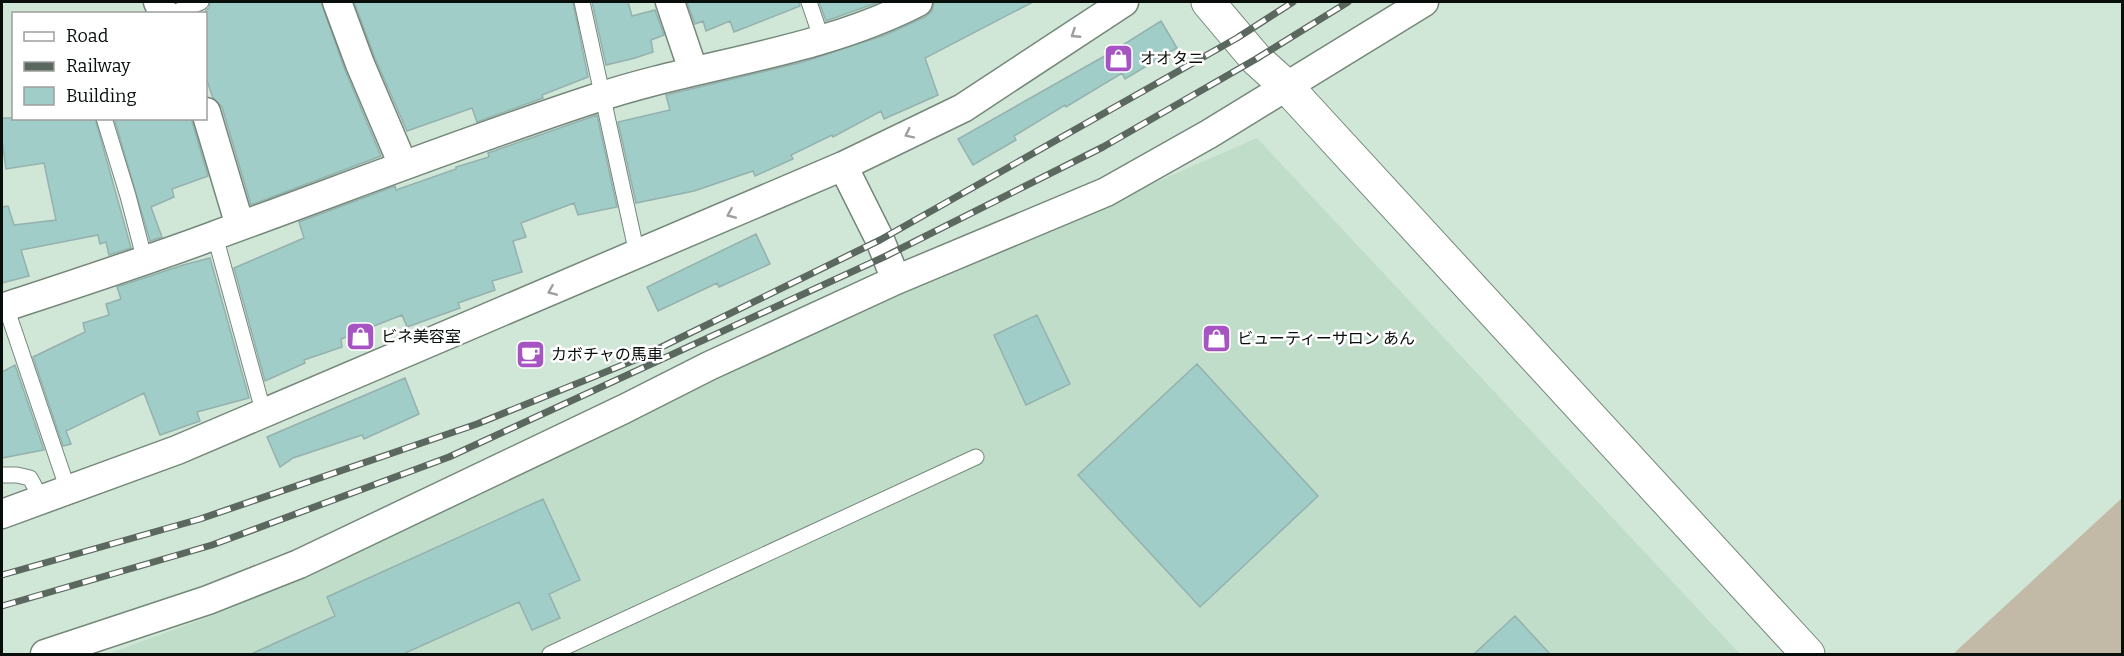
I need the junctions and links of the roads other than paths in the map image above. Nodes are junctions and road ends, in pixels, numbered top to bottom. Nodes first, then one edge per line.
1 (201, 2) edge
2 (337, 2) edge
3 (582, 2) edge
4 (670, 2) edge
5 (809, 2) edge
6 (918, 2) edge
7 (1124, 2) edge
8 (1208, 2) edge
9 (1424, 2) edge
10 (176, 12) edge
11 (822, 40) junction
12 (693, 70) junction
13 (1286, 86) junction
14 (604, 95) junction
15 (207, 117) edge
16 (105, 120) edge
17 (403, 165) junction
18 (843, 166) junction
19 (228, 231) junction
20 (637, 254) junction
21 (145, 261) junction
22 (896, 280) junction
23 (3, 303) edge
24 (264, 414) junction
25 (976, 457) dead end
26 (2, 475) edge
27 (55, 495) junction
28 (2, 514) edge
29 (559, 653) edge
30 (45, 654) edge
31 (1808, 654) edge

1 - 10 lane
2 - 17 street
3 - 14 lane
4 - 12 street
5 - 11 lane
6 - 11 street
7 -> 18 street
8 - 13 street
9 - 13 street
11 - 12 street
12 - 14 street
13 - 22 street
13 - 31 street
14 - 17 street
14 - 20 lane
15 - 19 street
16 - 21 lane
17 - 19 street
18 -> 20 street
18 - 22 street
19 - 21 street
19 - 24 lane
20 -> 24 street
21 - 23 street
22 - 30 street
23 - 27 lane
24 - 27 street
25 - 29 lane
26 - 27 lane
27 - 28 street

